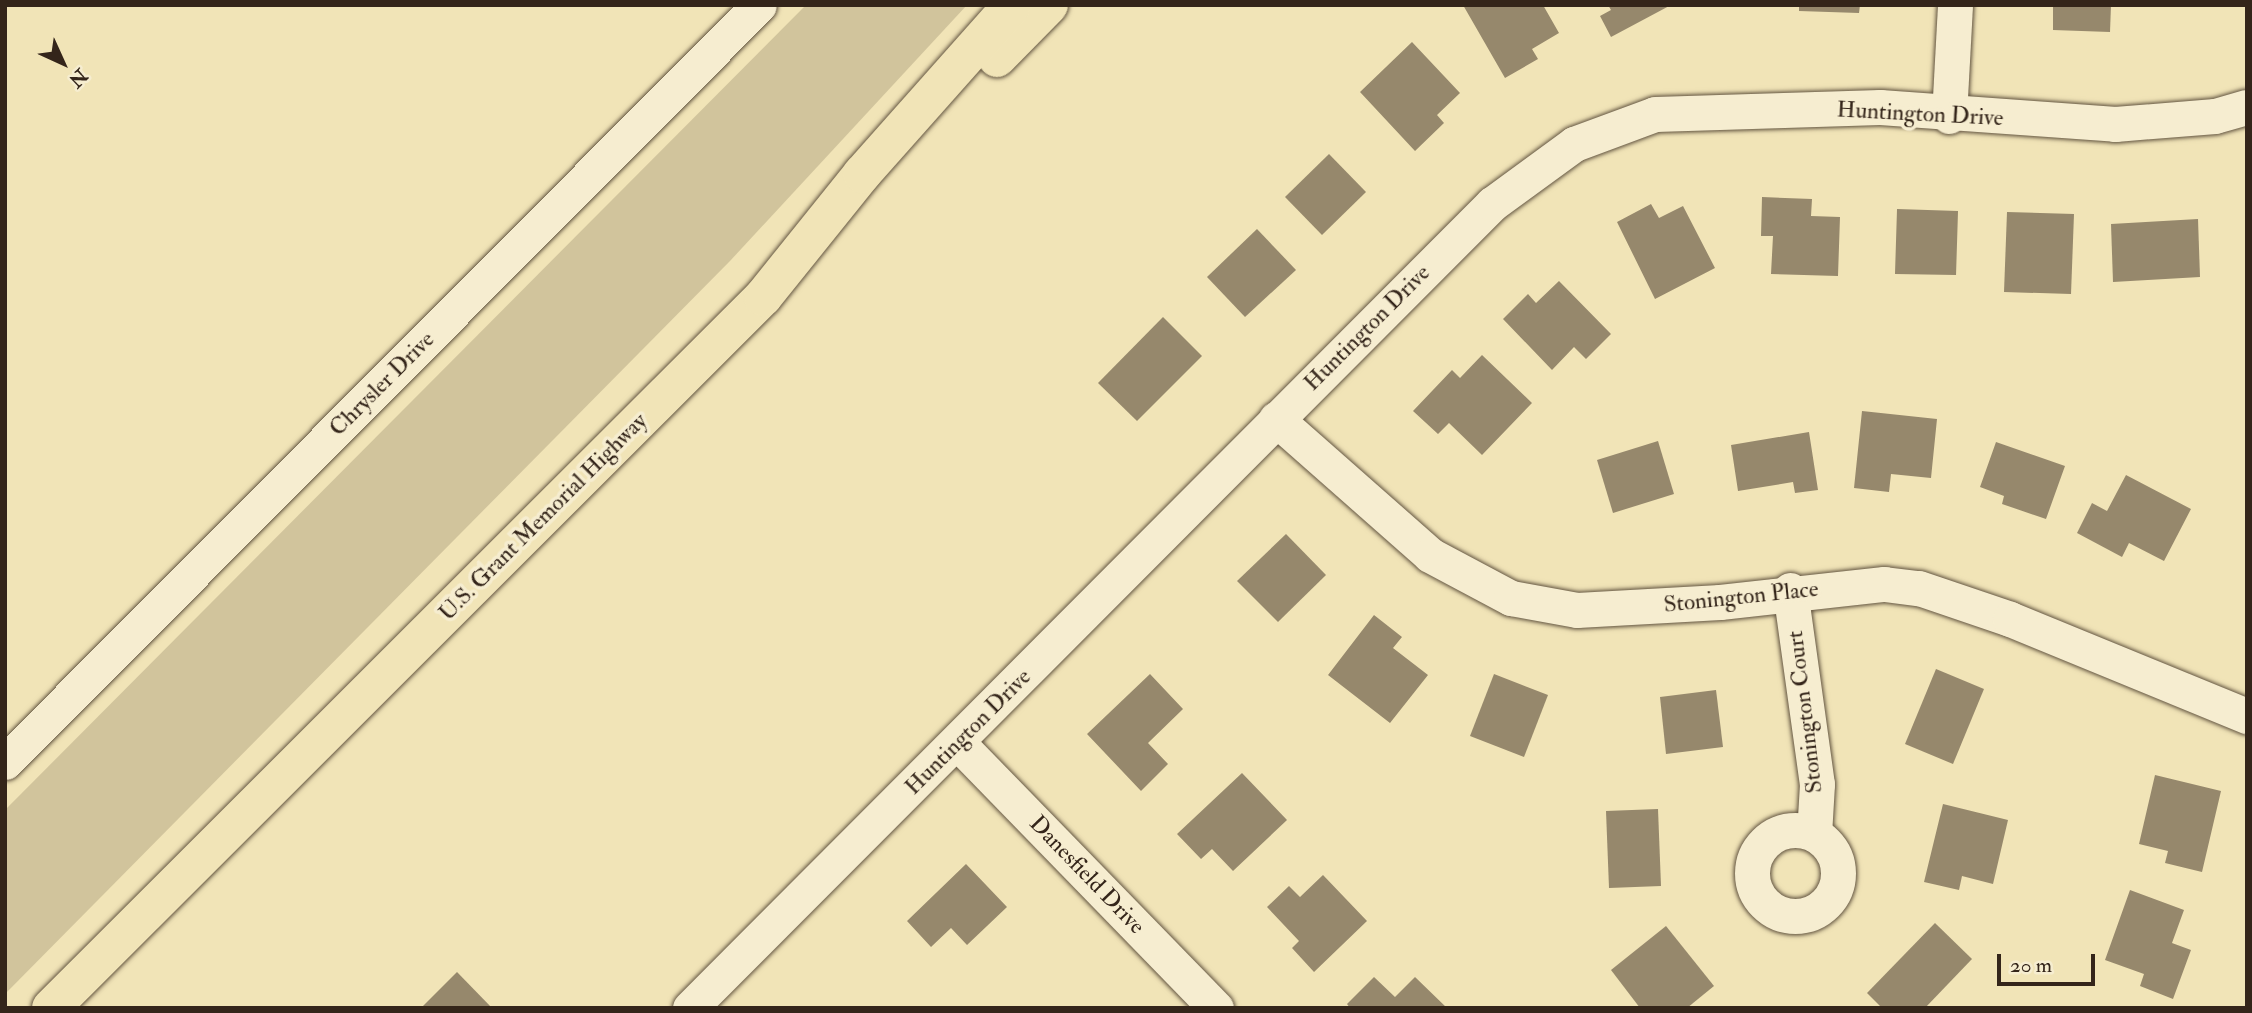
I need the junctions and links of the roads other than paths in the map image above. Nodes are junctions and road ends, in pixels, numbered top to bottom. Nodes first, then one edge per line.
1 (759, 5) edge
2 (1012, 5) edge
3 (1049, 5) edge
4 (1955, 5) edge
5 (2247, 107) edge
6 (1950, 116) junction
7 (763, 297) junction
8 (1276, 419) junction
9 (1790, 590) junction
10 (2247, 716) edge
11 (958, 743) junction
12 (5, 762) edge
13 (1814, 834) dead end
14 (51, 1008) edge
15 (690, 1008) edge
16 (1216, 1008) edge

1 - 12 street, Chrysler Drive
2 - 7 main road, U.S. Grant Memorial Highway
3 - 7 main road
4 - 6 street
5 - 6 street, Huntington Drive
6 - 8 street, Huntington Drive
7 - 14 main road, U.S. Grant Memorial Highway
8 - 9 street, Stonington Place
8 - 11 street, Huntington Drive
9 - 10 street, Stonington Place
9 - 13 street, Stonington Court
11 - 15 street, Huntington Drive
11 - 16 street, Danesfield Drive

